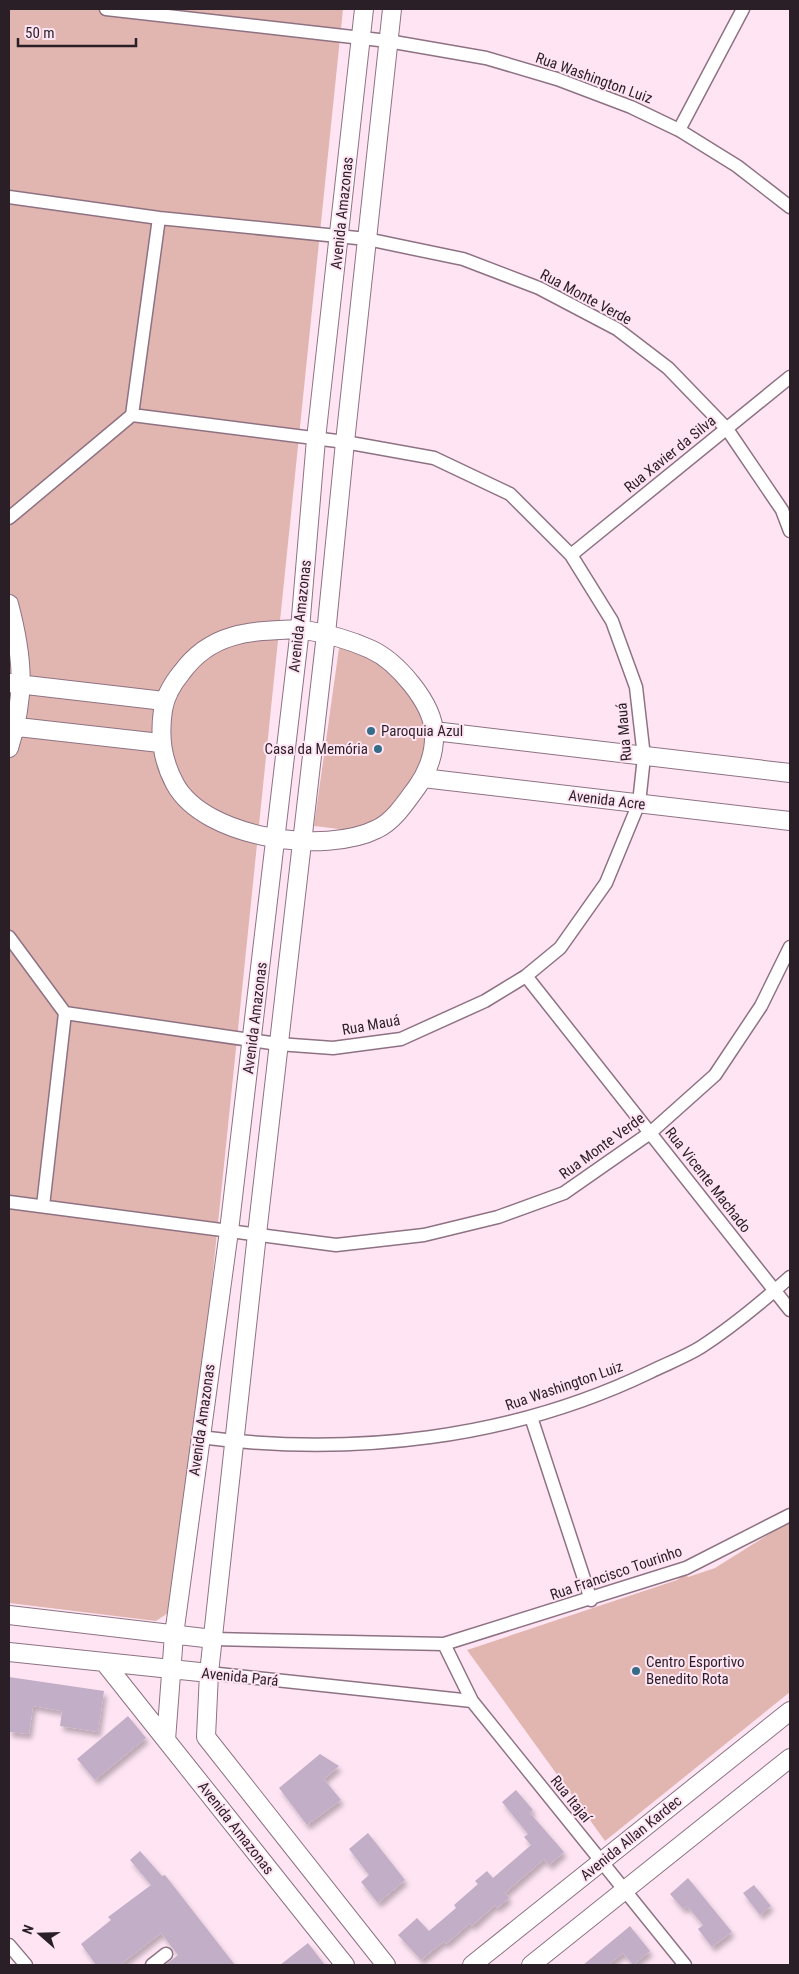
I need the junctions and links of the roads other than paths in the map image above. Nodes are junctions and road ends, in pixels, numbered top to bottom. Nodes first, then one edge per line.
1 (106, 9) edge
2 (364, 9) edge
3 (392, 9) edge
4 (743, 9) edge
5 (361, 38) junction
6 (388, 42) junction
7 (679, 130) junction
8 (9, 197) edge
9 (790, 207) edge
10 (159, 218) junction
11 (340, 236) junction
12 (367, 239) junction
13 (790, 377) edge
14 (132, 414) junction
15 (727, 429) junction
16 (316, 439) junction
17 (344, 442) junction
18 (9, 518) edge
19 (790, 531) edge
20 (571, 555) junction
21 (9, 604) edge
22 (300, 629) junction
23 (326, 634) junction
24 (16, 684) edge
25 (164, 701) junction
26 (12, 727) edge
27 (434, 731) junction
28 (160, 743) junction
29 (9, 748) edge
30 (644, 757) junction
31 (790, 772) edge
32 (423, 778) junction
33 (639, 803) junction
34 (790, 821) edge
35 (274, 839) junction
36 (302, 842) junction
37 (9, 937) edge
38 (790, 947) edge
39 (526, 976) junction
40 (65, 1013) junction
41 (252, 1040) junction
42 (278, 1044) junction
43 (650, 1133) junction
44 (9, 1202) edge
45 (43, 1206) junction
46 (229, 1231) junction
47 (256, 1234) junction
48 (790, 1277) edge
49 (775, 1291) junction
50 (790, 1310) edge
51 (531, 1417) junction
52 (200, 1437) junction
53 (234, 1442) junction
54 (790, 1515) edge
55 (591, 1600) junction
56 (9, 1615) edge
57 (174, 1635) junction
58 (213, 1639) junction
59 (444, 1644) junction
60 (9, 1652) edge
61 (104, 1662) junction
62 (170, 1669) junction
63 (209, 1674) junction
64 (472, 1701) junction
65 (790, 1710) edge
66 (166, 1740) junction
67 (790, 1758) edge
68 (601, 1862) junction
69 (624, 1891) junction
70 (9, 1945) edge
71 (166, 1954) dead end
72 (26, 1965) edge
73 (152, 1965) edge
74 (345, 1965) edge
75 (386, 1965) edge
76 (472, 1965) edge
77 (531, 1965) edge
78 (685, 1965) edge

1 - 5 street, Rua Washington Luiz
2 - 5 main road, Avenida Amazonas
3 - 6 main road, Avenida Amazonas
4 - 7 street
5 - 6 street, Rua Washington Luiz
5 - 11 main road, Avenida Amazonas
6 - 7 street, Rua Washington Luiz
6 - 12 main road, Avenida Amazonas
7 - 9 street, Rua Washington Luiz
8 - 10 street, Rua Monte Verde
10 - 11 street, Rua Monte Verde
10 - 14 street
11 - 12 street, Rua Monte Verde
11 - 16 main road, Avenida Amazonas
12 - 15 street, Rua Monte Verde
12 - 17 main road, Avenida Amazonas
13 - 15 street, Rua Xavier da Silva
14 - 16 street, Rua Mauá
14 - 18 street
15 - 19 street, Rua Monte Verde
15 - 20 street, Rua Xavier da Silva
16 - 17 street, Rua Mauá
16 - 22 main road, Avenida Amazonas
17 - 20 street, Rua Mauá
17 - 23 main road, Avenida Amazonas
20 - 30 street, Rua Mauá
21 - 24 main road
22 - 23 main road
22 - 25 main road
22 - 35 main road, Avenida Amazonas
23 - 27 main road
23 - 36 main road, Avenida Amazonas
24 - 25 main road
24 - 26 main road
25 - 28 main road
26 - 28 main road
26 - 29 main road
27 - 30 main road
27 - 32 main road
28 - 35 main road
30 - 31 main road
30 - 33 street, Rua Mauá
32 - 33 main road, Avenida Acre
32 - 36 main road
33 - 34 main road, Avenida Acre
33 - 39 street, Rua Mauá
35 - 36 main road
35 - 41 main road, Avenida Amazonas
36 - 42 main road, Avenida Amazonas
37 - 40 street
38 - 43 street, Rua Monte Verde
39 - 42 street, Rua Mauá
39 - 43 street, Rua Vicente Machado
40 - 41 street, Rua Mauá
40 - 45 street
41 - 42 street, Rua Mauá
41 - 46 main road, Avenida Amazonas
42 - 47 main road, Avenida Amazonas
43 - 47 street, Rua Monte Verde
43 - 49 street, Rua Vicente Machado
44 - 45 street, Rua Monte Verde
45 - 46 street, Rua Monte Verde
46 - 47 street, Rua Monte Verde
46 - 52 main road, Avenida Amazonas
47 - 53 main road, Avenida Amazonas
48 - 49 street, Rua Washington Luiz
49 - 50 street, Rua Vicente Machado
49 - 51 street, Rua Washington Luiz
51 - 53 street, Rua Washington Luiz
51 - 55 street
52 - 53 street, Rua Washington Luiz
52 - 57 main road, Avenida Amazonas
53 - 58 main road, Avenida Amazonas
54 - 55 street, Rua Francisco Tourinho
55 - 59 street, Rua Francisco Tourinho
56 - 57 main road
57 - 58 main road
57 - 62 main road, Avenida Amazonas
58 - 59 street
58 - 63 main road, Avenida Amazonas
59 - 64 street, Rua Itajaí
60 - 61 main road, Avenida Pará
61 - 62 main road, Avenida Pará
61 - 66 main road
62 - 63 main road, Avenida Pará
62 - 66 main road, Avenida Amazonas
63 - 64 street, Avenida Pará
63 - 75 main road, Avenida Amazonas
64 - 68 street, Rua Itajaí
65 - 68 main road, Avenida Allan Kardec
66 - 74 main road, Avenida Amazonas
67 - 69 main road
68 - 69 street, Rua Itajaí
68 - 76 main road, Avenida Allan Kardec
69 - 77 main road
69 - 78 street, Rua Itajaí
70 - 72 street
71 - 73 street

